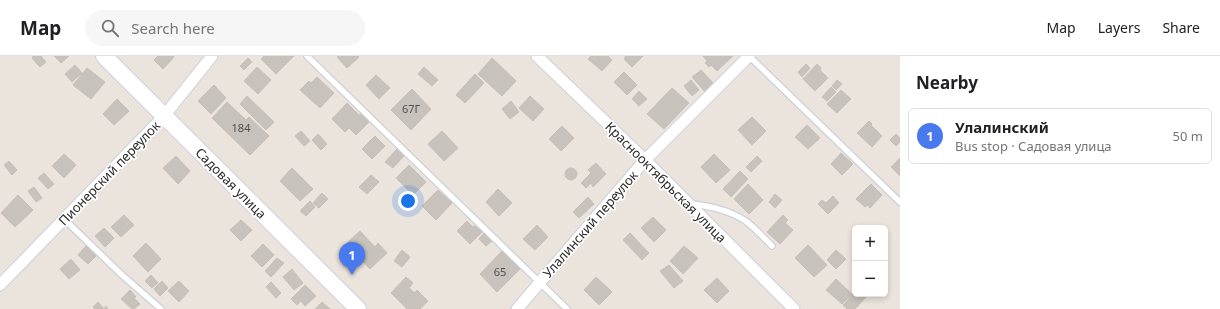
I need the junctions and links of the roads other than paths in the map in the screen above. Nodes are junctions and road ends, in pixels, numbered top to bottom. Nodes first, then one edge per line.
1 (104, 56) edge
2 (212, 56) edge
3 (307, 56) edge
4 (537, 56) edge
5 (749, 56) edge
6 (164, 116) junction
7 (645, 160) junction
8 (900, 202) edge
9 (688, 203) junction
10 (64, 219) junction
11 (772, 246) dead end
12 (540, 282) junction
13 (0, 285) edge
14 (161, 309) edge
15 (358, 309) edge
16 (517, 309) edge
17 (568, 309) edge
18 (794, 309) edge

1 - 6 main road, Садовая улица
2 - 6 street, Пионерский переулок
3 - 12 lane
4 - 7 street, Краснооктябрьская улица
5 - 7 street, Улалинский переулок
5 - 8 lane
6 - 10 street, Пионерский переулок
6 - 15 main road, Садовая улица
7 - 9 street, Краснооктябрьская улица
7 - 12 street, Улалинский переулок
9 - 11 lane
9 - 18 street, Краснооктябрьская улица
10 - 13 street, Пионерский переулок
10 - 14 lane
12 - 16 street, Улалинский переулок
12 - 17 lane

